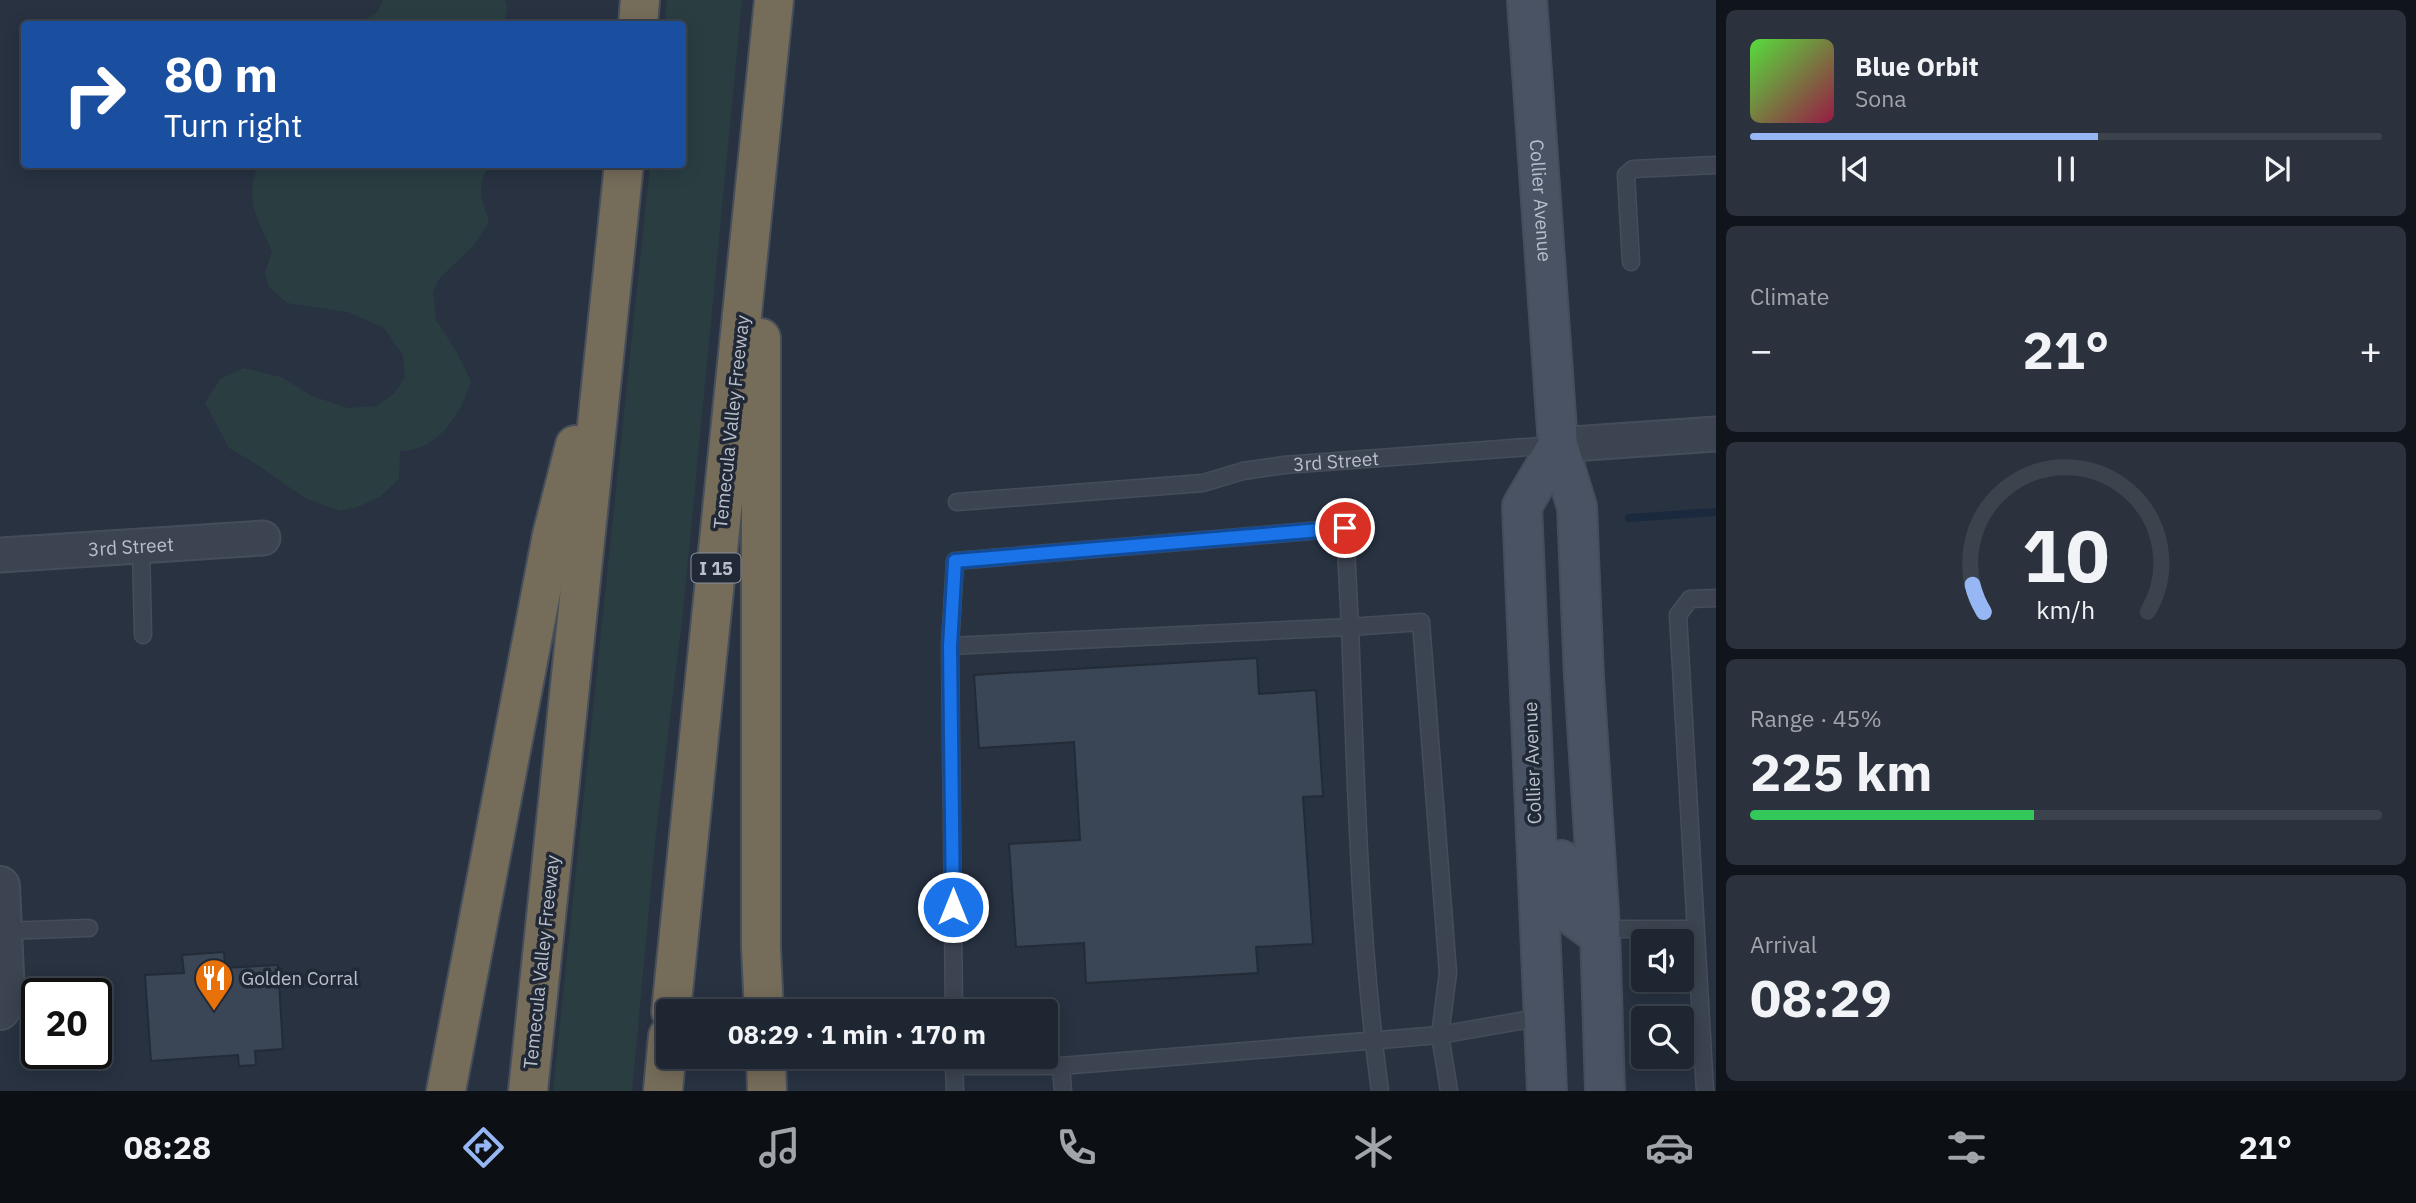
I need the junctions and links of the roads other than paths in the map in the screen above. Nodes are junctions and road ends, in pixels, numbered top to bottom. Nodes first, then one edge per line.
1 (640, 0) edge
2 (774, 0) edge
3 (1527, 0) edge
4 (638, 21) edge
5 (761, 125) junction
6 (1716, 165) edge
7 (624, 168) edge
8 (1631, 262) dead end
9 (608, 321) junction
10 (1716, 434) edge
11 (1558, 445) junction
12 (957, 502) dead end
13 (263, 538) dead end
14 (141, 546) junction
15 (0, 555) edge
16 (1716, 598) edge
17 (1350, 627) junction
18 (143, 635) dead end
19 (950, 646) junction
20 (1531, 753) junction
21 (0, 886) edge
22 (89, 928) dead end
23 (2, 929) edge
24 (1601, 929) junction
25 (1695, 929) junction
26 (672, 999) edge
27 (763, 999) edge
28 (954, 999) edge
29 (0, 1010) edge
30 (1542, 1017) junction
31 (1440, 1035) junction
32 (1373, 1040) junction
33 (1058, 1066) edge
34 (1061, 1066) junction
35 (665, 1069) edge
36 (766, 1069) edge
37 (954, 1069) edge
38 (446, 1091) edge
39 (528, 1091) edge
40 (663, 1091) edge
41 (767, 1091) edge
42 (955, 1091) edge
43 (1063, 1091) edge
44 (1380, 1091) edge
45 (1449, 1091) edge
46 (1546, 1091) edge
47 (1605, 1091) edge
48 (1705, 1091) edge

1 - 4 highway
2 - 5 highway, Temecula Valley Freeway / I 15
3 - 11 main road, Collier Avenue
5 - 26 highway, Temecula Valley Freeway / I 15
5 - 27 highway
6 - 8 lane
7 - 9 highway, Temecula Valley Freeway
9 - 38 highway
9 - 39 highway, Temecula Valley Freeway
10 - 11 street, 3rd Street
11 - 12 lane, 3rd Street
11 - 20 main road, Collier Avenue
11 - 24 main road, Collier Avenue
13 - 14 street, 3rd Street
14 - 15 street, 3rd Street
14 - 18 lane
16 - 25 lane
17 - 19 lane
17 - 19 lane
17 - 31 lane
17 - 32 lane
19 - 28 lane
20 - 24 main road
20 - 30 main road, Collier Avenue
21 - 23 street
22 - 23 lane
23 - 29 street
24 - 25 lane
24 - 47 main road, Collier Avenue
25 - 48 lane
30 - 31 lane
30 - 46 main road, Collier Avenue
31 - 32 lane
31 - 45 lane
32 - 34 lane
32 - 44 lane
33 - 34 lane
34 - 43 lane
35 - 40 highway
36 - 41 highway
37 - 42 lane

